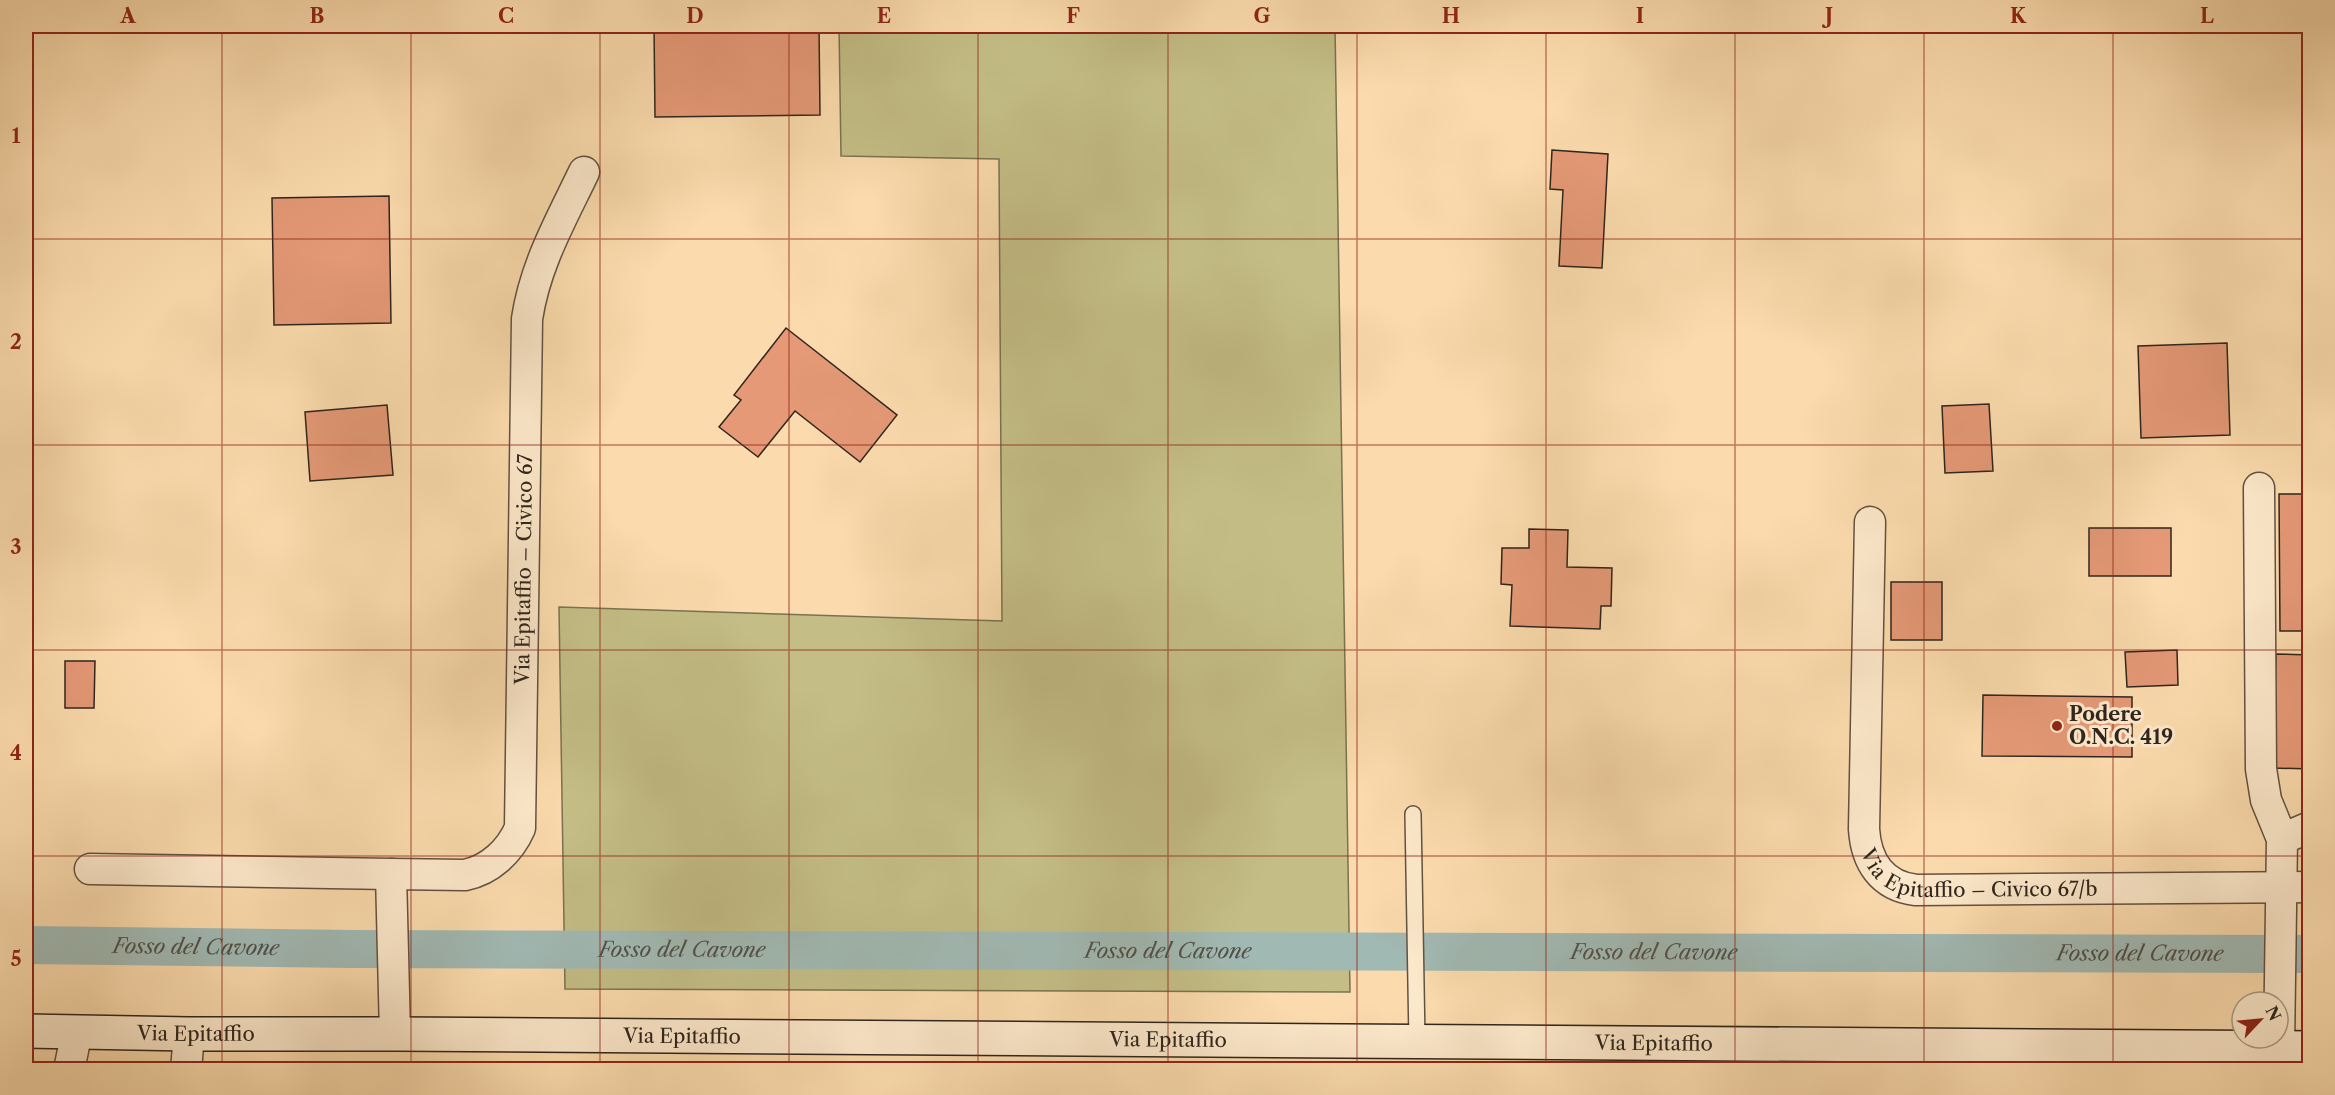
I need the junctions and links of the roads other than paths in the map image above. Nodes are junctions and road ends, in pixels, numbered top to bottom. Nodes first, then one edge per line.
1 (584, 172) dead end
2 (2259, 488) dead end
3 (1870, 522) dead end
4 (1413, 814) dead end
5 (2310, 827) edge
6 (2282, 839) junction
7 (90, 869) dead end
8 (391, 874) junction
9 (2280, 886) junction
10 (2310, 887) edge
11 (26, 1031) edge
12 (77, 1031) junction
13 (189, 1034) junction
14 (395, 1034) junction
15 (1417, 1041) junction
16 (2294, 1048) edge
17 (69, 1070) edge
18 (186, 1070) edge

1 - 8 street, Via Epitaffio – Civico 67
2 - 6 street
3 - 9 street, Via Epitaffio – Civico 67/b
4 - 15 lane
5 - 6 street
6 - 9 street
7 - 8 street, Via Epitaffio – Civico 67
8 - 14 street
9 - 10 street, Via Epitaffio – Civico 67/b
9 - 16 street
11 - 12 main road, Via Epitaffio
12 - 13 main road, Via Epitaffio
12 - 17 street
13 - 14 main road, Via Epitaffio
13 - 18 street
14 - 15 main road, Via Epitaffio
15 - 16 main road, Via Epitaffio

